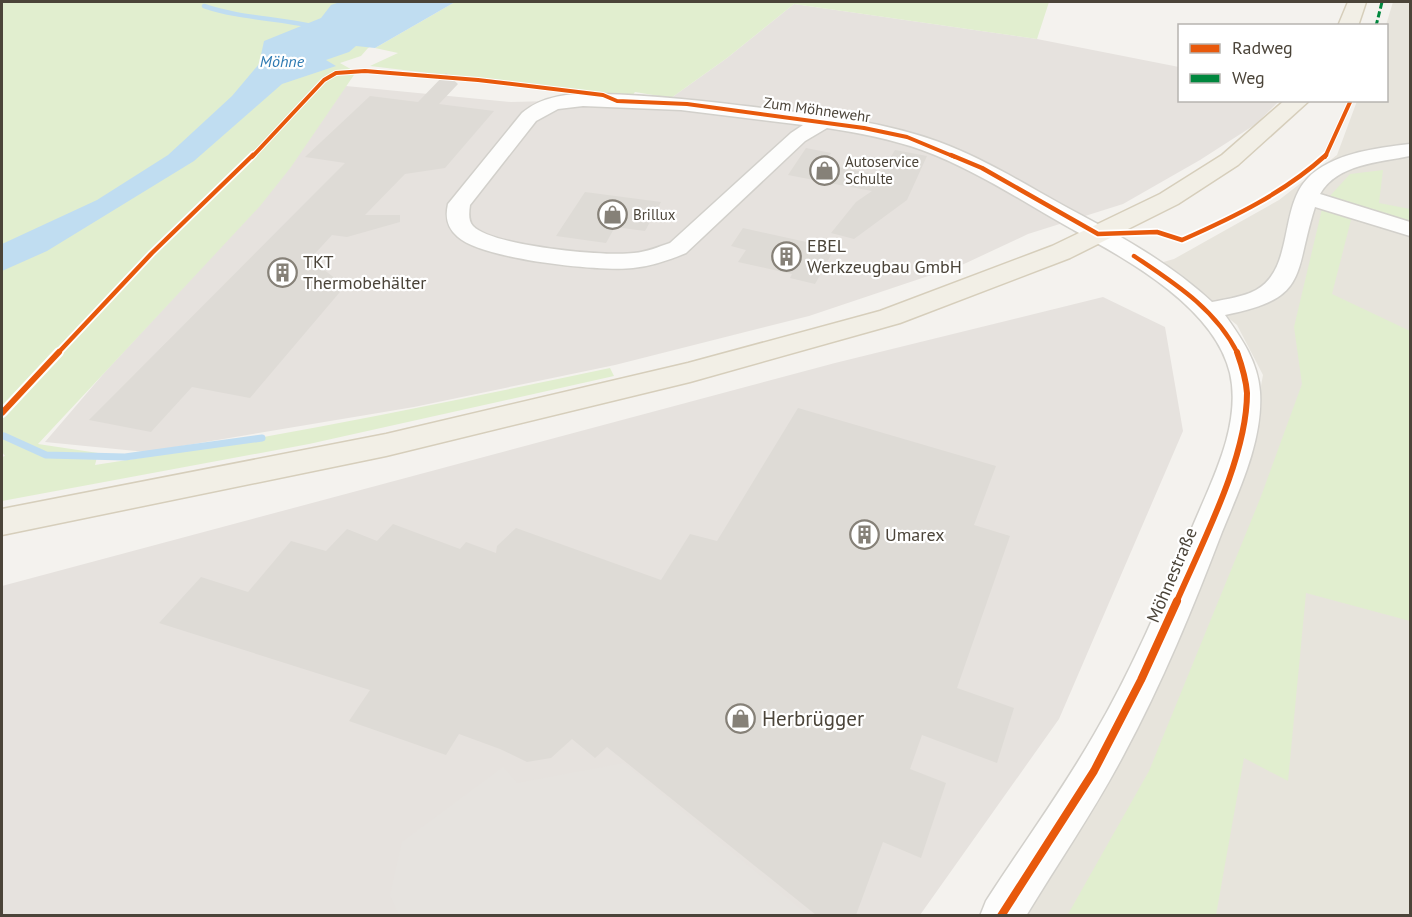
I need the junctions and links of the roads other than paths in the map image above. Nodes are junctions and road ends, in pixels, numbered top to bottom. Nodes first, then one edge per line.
1 (1357, 2) edge
2 (1349, 24) edge
3 (1297, 102) edge
4 (822, 122) junction
5 (1410, 150) edge
6 (1307, 197) junction
7 (1410, 230) edge
8 (1098, 234) junction
9 (1207, 311) junction
10 (2, 522) edge
11 (1001, 915) edge

1 - 2 main road
3 - 8 main road
4 - 4 street, Zum Möhnewehr
4 - 8 street, Zum Möhnewehr
5 - 6 street
6 - 7 street
6 - 9 street
8 - 9 street, Möhnestraße
8 - 10 main road
9 - 11 street, Möhnestraße

